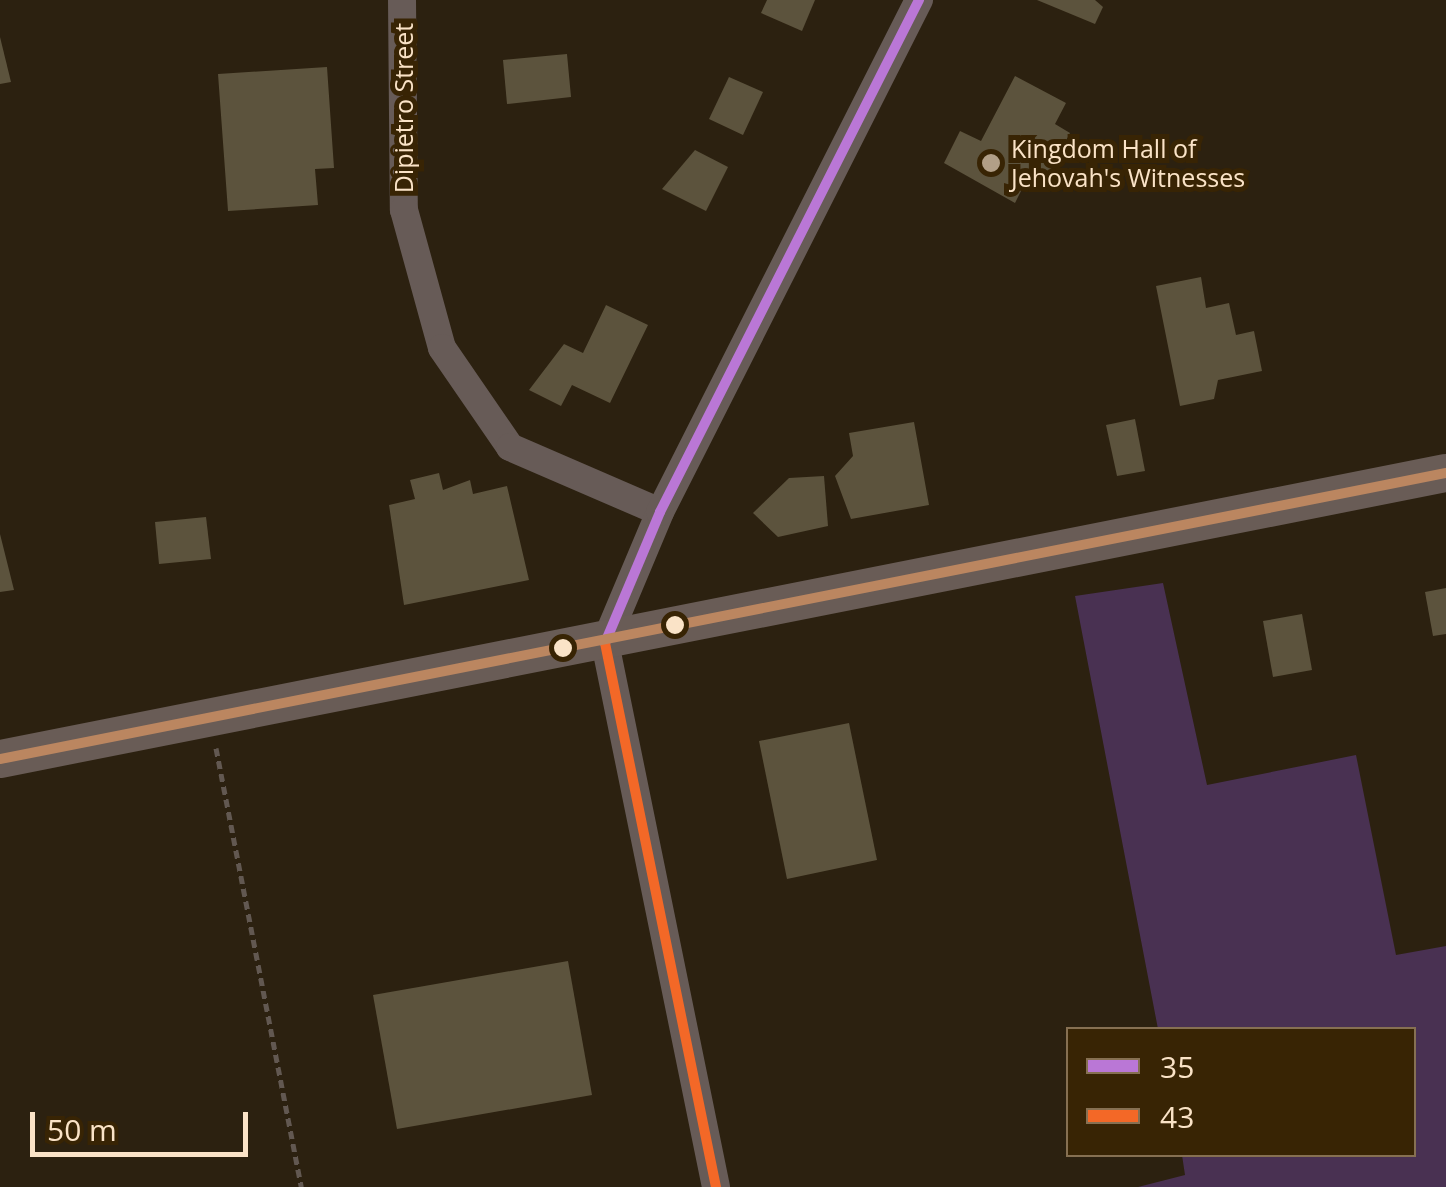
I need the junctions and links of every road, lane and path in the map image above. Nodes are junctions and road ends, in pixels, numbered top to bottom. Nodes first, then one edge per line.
1 (402, 0) edge
2 (919, 0) edge
3 (1446, 473) edge
4 (660, 512) junction
5 (605, 643) junction
6 (211, 719) junction
7 (0, 760) edge
8 (301, 1187) edge
9 (716, 1187) edge

1 - 4 street, Dipietro Street
2 - 4 street
3 - 5 main road
4 - 5 street
5 - 6 main road
5 - 9 street
6 - 7 main road
6 - 8 path

